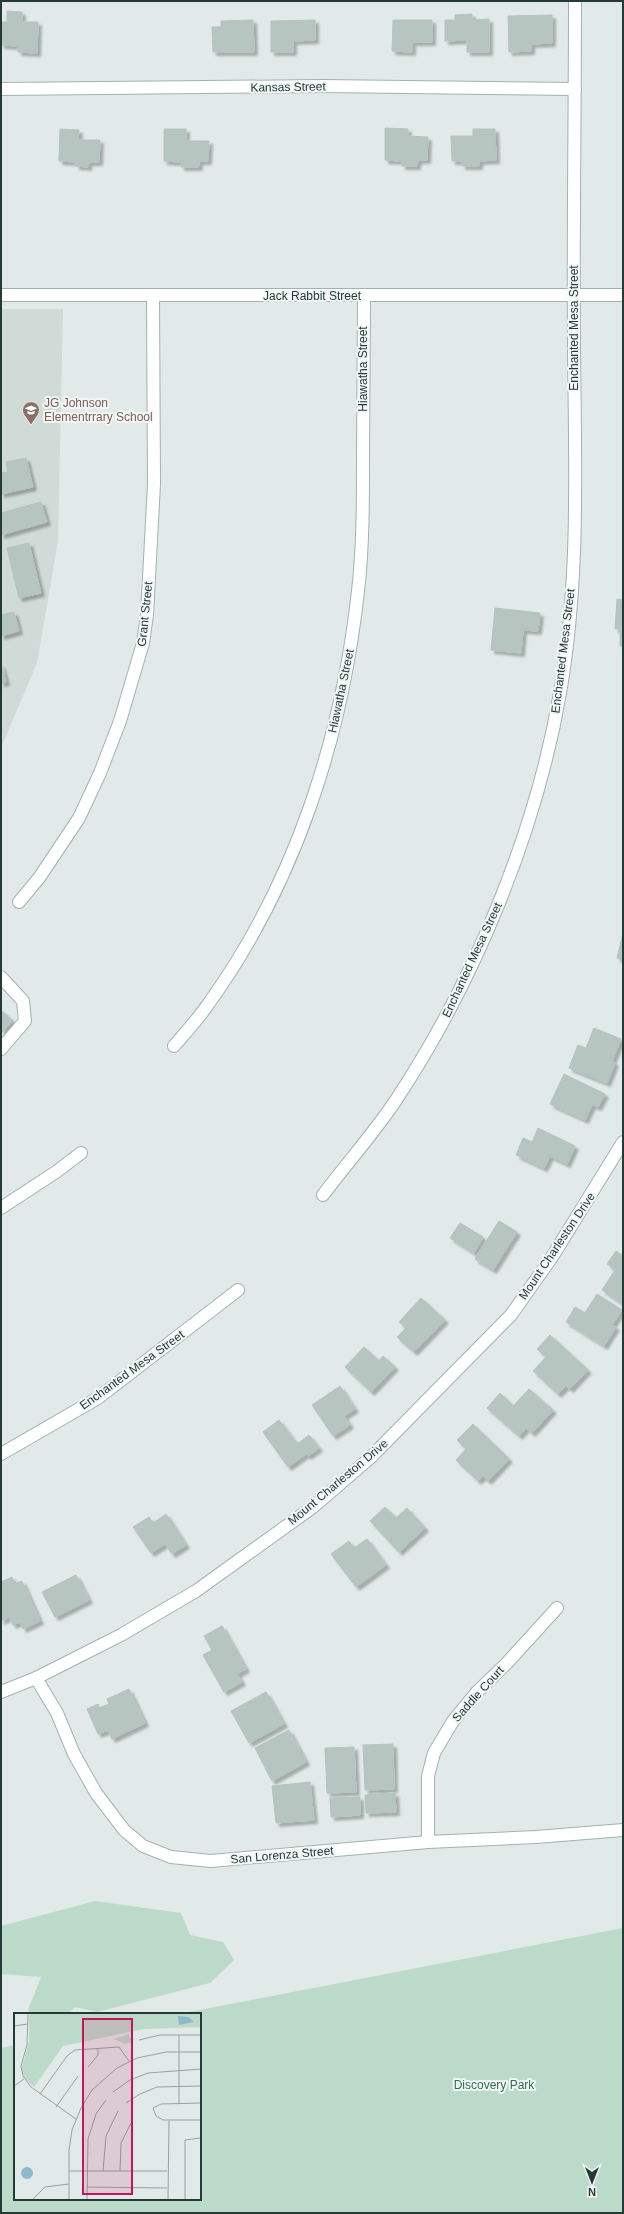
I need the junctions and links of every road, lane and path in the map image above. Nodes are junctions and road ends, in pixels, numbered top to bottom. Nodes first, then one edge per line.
1 (575, 1) edge
2 (1, 89) edge
3 (575, 89) junction
4 (1, 295) edge
5 (573, 295) junction
6 (623, 295) edge
7 (153, 296) junction
8 (364, 296) junction
9 (19, 902) dead end
10 (1, 977) edge
11 (174, 1046) dead end
12 (1, 1050) edge
13 (623, 1142) edge
14 (81, 1153) dead end
15 (323, 1195) dead end
16 (1, 1208) edge
17 (238, 1290) dead end
18 (1, 1454) edge
19 (557, 1608) dead end
20 (36, 1678) junction
21 (1, 1692) edge
22 (623, 1830) edge
23 (428, 1842) junction

1 - 3 street, Enchanted Mesa Street
2 - 3 street, Kansas Street
3 - 5 street, Enchanted Mesa Street
4 - 7 street, Jack Rabbit Street
5 - 6 street, Jack Rabbit Street
5 - 8 street, Jack Rabbit Street
5 - 15 street, Enchanted Mesa Street
7 - 8 street, Jack Rabbit Street
7 - 9 street, Grant Street
8 - 11 street, Hiawatha Street
10 - 12 street
13 - 20 street, Mount Charleston Drive
14 - 16 street
17 - 18 street, Enchanted Mesa Street
19 - 23 street, Saddle Court
20 - 21 street, Mount Charleston Drive
20 - 23 street, San Lorenza Street
22 - 23 street, San Lorenza Street

